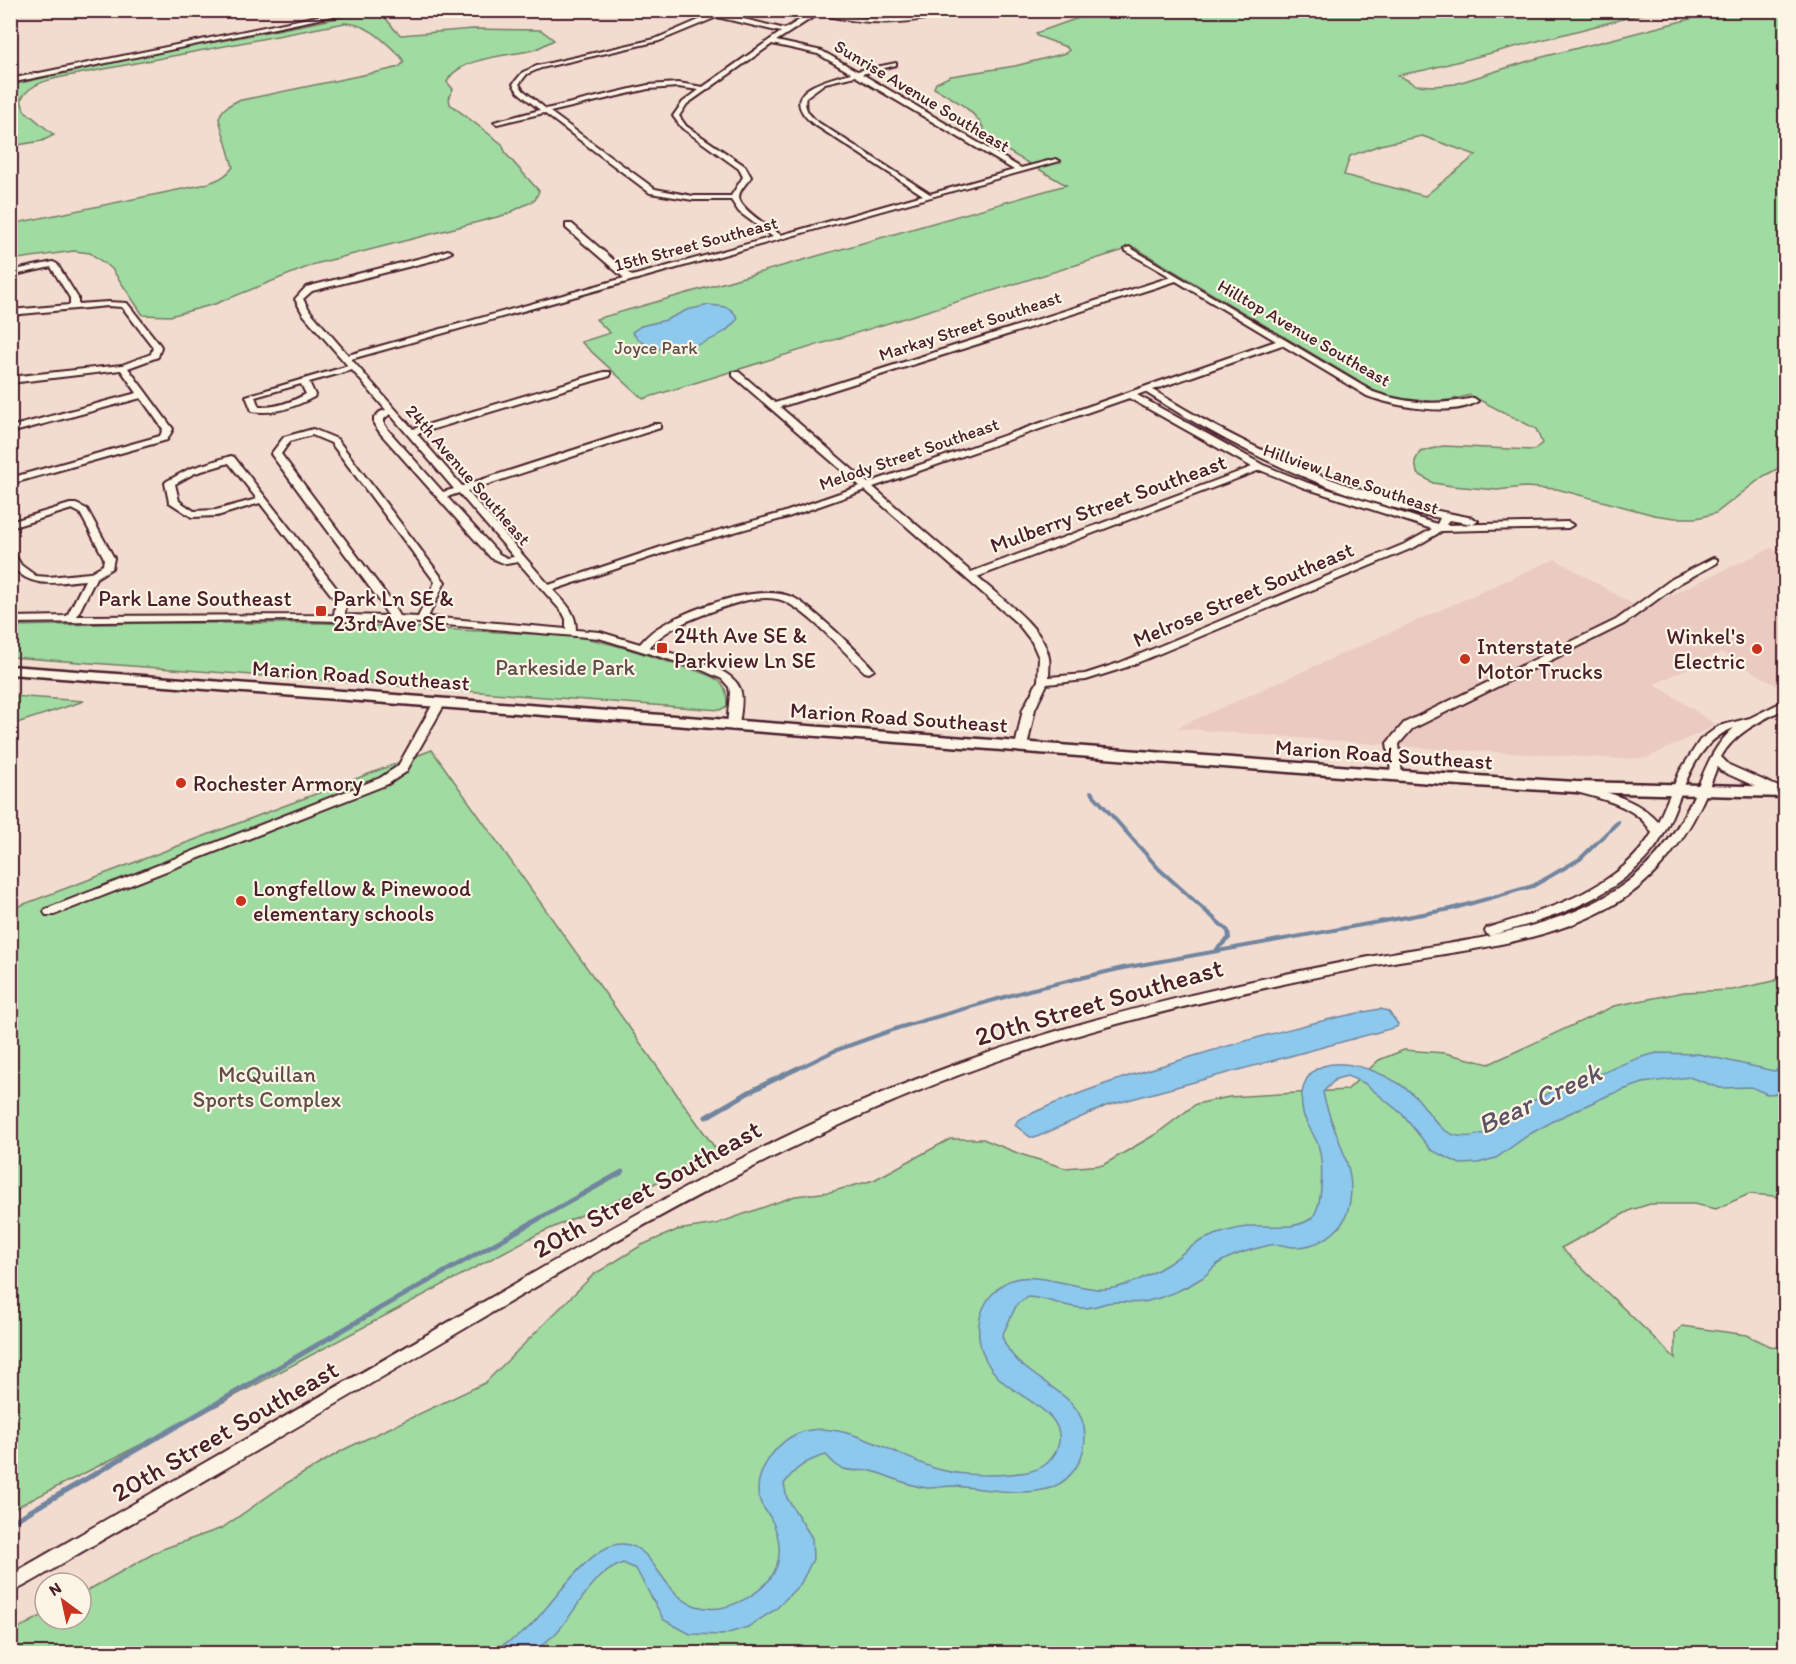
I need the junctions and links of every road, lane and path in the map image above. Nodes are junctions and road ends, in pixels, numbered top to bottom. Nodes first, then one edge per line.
1 (359, 10) edge
2 (728, 10) edge
3 (951, 10) edge
4 (818, 11) edge
5 (718, 15) junction
6 (786, 31) junction
7 (772, 42) junction
8 (894, 64) dead end
9 (855, 73) junction
10 (10, 81) edge
11 (705, 89) junction
12 (544, 111) junction
13 (497, 122) dead end
14 (1056, 161) dead end
15 (1020, 171) junction
16 (929, 196) junction
17 (734, 198) junction
18 (568, 226) dead end
19 (780, 238) junction
20 (1129, 249) dead end
21 (448, 252) dead end
22 (10, 274) edge
23 (1177, 278) junction
24 (630, 279) junction
25 (74, 307) junction
26 (10, 313) edge
27 (1281, 342) junction
28 (345, 358) junction
29 (123, 367) junction
30 (353, 367) junction
31 (607, 374) dead end
32 (736, 374) dead end
33 (10, 380) edge
34 (304, 381) junction
35 (1146, 388) junction
36 (144, 394) junction
37 (1130, 394) junction
38 (1474, 401) dead end
39 (774, 406) junction
40 (392, 411) junction
41 (657, 426) dead end
42 (10, 430) edge
43 (410, 433) junction
44 (1260, 467) junction
45 (11, 480) edge
46 (867, 486) junction
47 (459, 489) junction
48 (441, 496) junction
49 (262, 500) junction
50 (1445, 517) junction
51 (10, 525) edge
52 (1507, 525) junction
53 (1568, 525) dead end
54 (1440, 528) junction
55 (10, 555) edge
56 (519, 559) junction
57 (1713, 561) dead end
58 (92, 576) junction
59 (970, 576) junction
60 (546, 589) junction
61 (71, 618) junction
62 (339, 619) junction
63 (10, 620) edge
64 (395, 620) junction
65 (422, 620) junction
66 (571, 631) junction
67 (643, 647) junction
68 (10, 670) edge
69 (869, 670) dead end
70 (1043, 681) junction
71 (440, 702) junction
72 (1785, 704) edge
73 (1756, 720) junction
74 (733, 726) junction
75 (1021, 747) junction
76 (1715, 758) junction
77 (1396, 776) junction
78 (1576, 787) junction
79 (1679, 790) junction
80 (1702, 791) junction
81 (1782, 792) edge
82 (1659, 834) junction
83 (50, 912) dead end
84 (1360, 963) junction
85 (10, 1585) edge

1 - 10 street
2 - 5 street
3 - 4 street
4 - 6 street
5 - 6 street
5 - 12 street
6 - 7 street
7 - 9 street, Sunrise Avenue Southeast
7 - 11 street
8 - 9 street
9 - 15 street, Sunrise Avenue Southeast
9 - 16 street
11 - 12 street
11 - 17 street
12 - 13 street
12 - 17 street
14 - 15 street, 15th Street Southeast
15 - 16 street, 15th Street Southeast
16 - 19 street, 15th Street Southeast
17 - 19 street
18 - 24 street
19 - 24 street, 15th Street Southeast
20 - 23 street, Hilltop Avenue Southeast
21 - 28 street, 24th Avenue Southeast
22 - 25 street
23 - 27 street, Hilltop Avenue Southeast
23 - 39 street, Markay Street Southeast
24 - 28 street, 15th Street Southeast
25 - 26 street
25 - 29 street
27 - 35 street, Melody Street Southeast
27 - 38 street, Hilltop Avenue Southeast
28 - 30 street, 24th Avenue Southeast
29 - 33 street
29 - 36 street
30 - 34 street
30 - 40 street, 24th Avenue Southeast
31 - 43 street
32 - 39 street
34 - 34 street
35 - 37 street, Melody Street Southeast
35 - 50 street, Hillview Lane Southeast
36 - 42 street
36 - 45 street
37 - 44 street, Hillview Lane Southeast
37 - 46 street, Melody Street Southeast
39 - 46 street
40 - 43 street, 24th Avenue Southeast
40 - 48 street
41 - 47 street
43 - 47 street, 24th Avenue Southeast
44 - 54 street, Hillview Lane Southeast
44 - 59 street, Mulberry Street Southeast
46 - 59 street
46 - 60 street, Melody Street Southeast
47 - 48 street
47 - 56 street, 24th Avenue Southeast
48 - 56 street
49 - 49 street
49 - 62 street
50 - 52 street, Hillview Lane Southeast
50 - 54 street
51 - 58 street, Park Lane Southeast
52 - 53 street, Hillview Lane Southeast
52 - 54 street, Hillview Lane Southeast
54 - 70 street, Melrose Street Southeast
55 - 58 street, Park Lane Southeast
56 - 60 street, 24th Avenue Southeast
57 - 77 street
58 - 61 street, Park Lane Southeast
59 - 70 street
60 - 66 street, 24th Avenue Southeast
61 - 62 street, Park Lane Southeast
61 - 63 street, Park Lane Southeast
62 - 64 street, Park Lane Southeast
64 - 65 street, Park Lane Southeast
64 - 65 street
65 - 66 street, Park Lane Southeast
66 - 67 street
67 - 69 street
67 - 74 street
68 - 71 main road, Marion Road Southeast
70 - 75 street
71 - 74 main road, Marion Road Southeast
71 - 83 street
72 - 73 street, 20th Street Southeast
73 - 76 street, 20th Street Southeast
73 - 79 street, 20th Street Southeast
74 - 75 main road, Marion Road Southeast
75 - 77 main road, Marion Road Southeast
76 - 80 street, 20th Street Southeast
76 - 81 street
77 - 78 main road, Marion Road Southeast
78 - 79 main road, Marion Road Southeast
78 - 82 street
79 - 80 main road, Marion Road Southeast
79 - 82 street, 20th Street Southeast
80 - 81 main road, Marion Road Southeast
80 - 84 street, 20th Street Southeast
82 - 84 street, 20th Street Southeast
84 - 85 street, 20th Street Southeast

